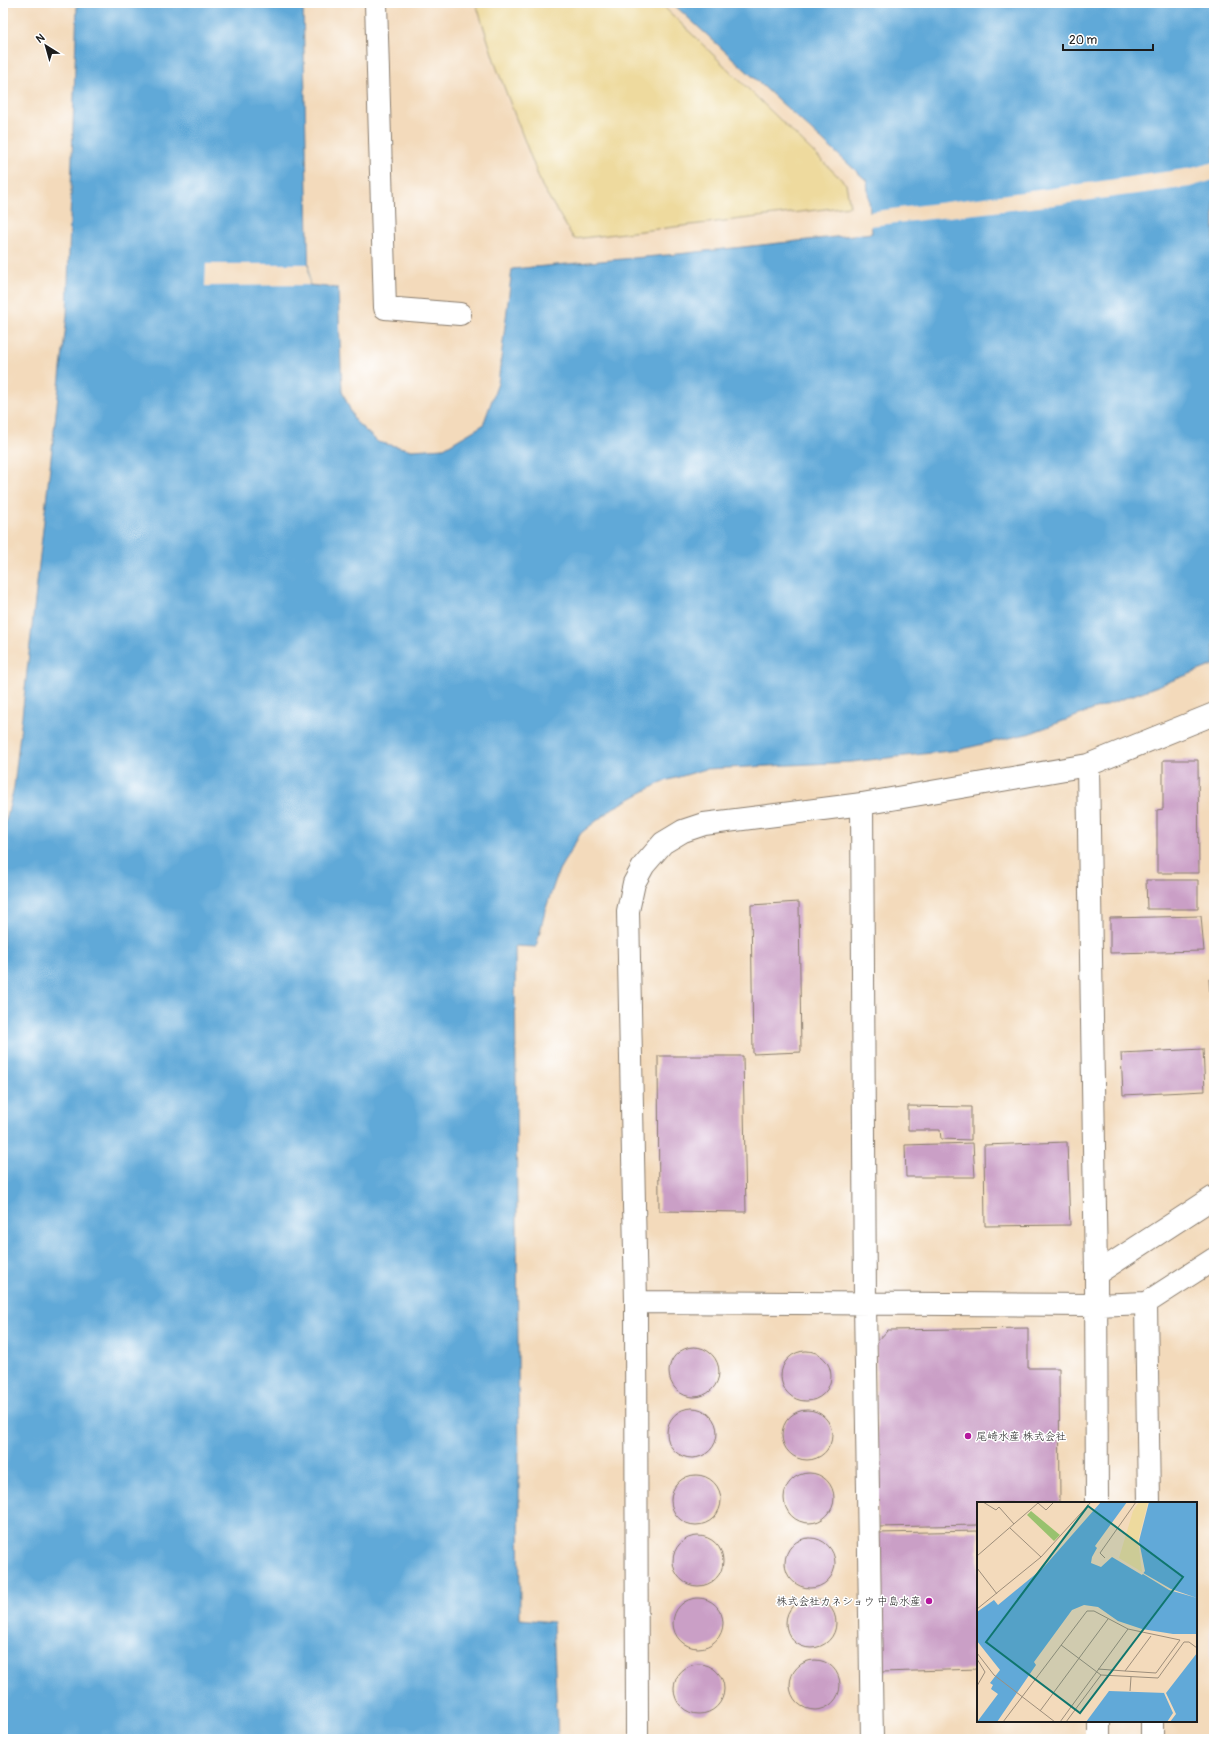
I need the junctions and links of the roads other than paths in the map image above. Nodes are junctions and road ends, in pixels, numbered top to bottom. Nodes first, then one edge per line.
1 (376, 3) edge
2 (460, 314) dead end
3 (1214, 714) edge
4 (1088, 765) junction
5 (862, 804) junction
6 (1214, 1197) edge
7 (1214, 1260) edge
8 (1096, 1274) junction
9 (636, 1302) junction
10 (1146, 1303) junction
11 (865, 1304) junction
12 (1096, 1305) junction
13 (1097, 1502) edge
14 (1149, 1502) edge
15 (1099, 1722) edge
16 (1152, 1722) edge
17 (637, 1739) edge
18 (872, 1739) edge
19 (1099, 1739) edge
20 (1152, 1739) edge

1 - 2 street
3 - 4 street
4 - 5 street
4 - 8 street
5 - 9 street
5 - 11 street
6 - 8 street
7 - 10 street
8 - 12 street
9 - 11 street
9 - 17 street
10 - 12 street
10 - 14 street
11 - 12 street
11 - 18 street
12 - 13 street
15 - 19 street
16 - 20 street

